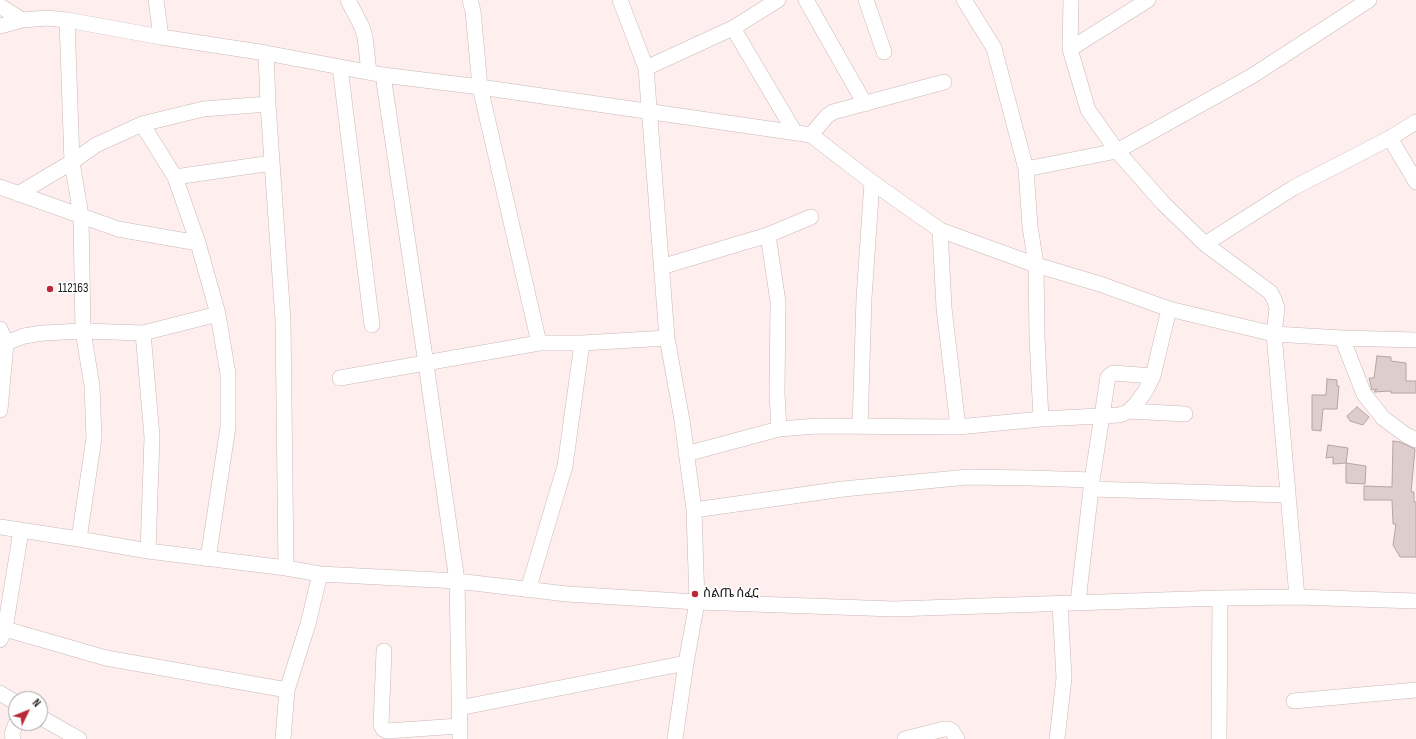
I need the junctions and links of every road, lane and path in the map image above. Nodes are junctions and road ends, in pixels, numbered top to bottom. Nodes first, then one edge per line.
1 (156, 0) edge
2 (348, 0) edge
3 (470, 0) edge
4 (620, 0) edge
5 (778, 0) edge
6 (806, 0) edge
7 (866, 0) edge
8 (964, 0) edge
9 (1071, 0) edge
10 (1148, 0) edge
11 (1369, 0) edge
12 (760, 5) edge
13 (0, 6) edge
14 (22, 20) junction
15 (67, 20) junction
16 (0, 26) edge
17 (733, 28) junction
18 (160, 37) junction
19 (1070, 49) junction
20 (884, 52) dead end
21 (266, 53) junction
22 (340, 67) junction
23 (646, 68) junction
24 (376, 74) junction
25 (944, 82) dead end
26 (480, 87) junction
27 (268, 104) junction
28 (865, 104) junction
29 (649, 111) junction
30 (1416, 122) edge
31 (142, 124) junction
32 (794, 132) junction
33 (811, 135) junction
34 (1390, 138) junction
35 (1117, 151) junction
36 (72, 162) junction
37 (272, 163) junction
38 (1026, 169) junction
39 (175, 177) junction
40 (872, 182) junction
41 (1416, 182) edge
42 (0, 187) edge
43 (18, 194) junction
44 (81, 216) junction
45 (810, 217) dead end
46 (940, 230) junction
47 (768, 235) junction
48 (198, 243) junction
49 (1205, 244) junction
50 (1036, 266) junction
51 (661, 267) junction
52 (1169, 308) junction
53 (218, 314) junction
54 (372, 325) dead end
55 (0, 329) edge
56 (83, 331) junction
57 (143, 333) junction
58 (1274, 334) junction
59 (667, 338) junction
60 (1342, 338) junction
61 (1416, 340) edge
62 (540, 343) junction
63 (582, 343) junction
64 (3, 345) edge
65 (426, 364) junction
66 (1153, 376) junction
67 (340, 378) dead end
68 (0, 410) edge
69 (1128, 411) junction
70 (1185, 414) dead end
71 (1102, 416) junction
72 (1041, 419) junction
73 (860, 426) junction
74 (958, 427) junction
75 (779, 429) junction
76 (1416, 440) edge
77 (686, 454) junction
78 (1092, 484) junction
79 (1287, 495) junction
80 (694, 510) junction
81 (0, 527) edge
82 (22, 531) junction
83 (79, 539) junction
84 (148, 551) junction
85 (208, 559) junction
86 (286, 568) junction
87 (320, 574) junction
88 (457, 581) junction
89 (528, 590) junction
90 (1296, 597) junction
91 (1220, 598) junction
92 (1416, 601) edge
93 (697, 602) junction
94 (1078, 602) junction
95 (1060, 604) junction
96 (3, 634) edge
97 (384, 651) dead end
98 (686, 663) junction
99 (287, 690) junction
100 (1416, 690) edge
101 (1294, 701) dead end
102 (459, 708) junction
103 (48, 722) edge
104 (460, 732) edge
105 (79, 739) edge
106 (283, 739) edge
107 (675, 739) edge
108 (905, 739) edge
109 (957, 739) edge
110 (1057, 739) edge
111 (1218, 739) edge

1 - 18 street
2 - 24 street
3 - 26 street
4 - 23 street
5 - 12 street
6 - 28 street
7 - 20 street
8 - 38 street
9 - 19 street
10 - 19 street
11 - 35 street
12 - 17 street
13 - 14 street
14 - 15 street
14 - 16 street
15 - 18 street
15 - 36 street
17 - 23 street
17 - 32 street
18 - 21 street
19 - 35 street
21 - 22 street
21 - 27 street
22 - 24 street
22 - 54 street
23 - 29 street
24 - 26 street
24 - 65 street
25 - 28 street
26 - 29 street
26 - 62 street
27 - 31 street
27 - 37 street
28 - 33 street
29 - 32 street
29 - 51 street
30 - 34 street
31 - 36 street
31 - 39 street
32 - 33 street
33 - 40 street
34 - 41 street
34 - 49 street
35 - 38 street
35 - 49 street
36 - 43 street
36 - 44 street
37 - 39 street
37 - 86 street
38 - 50 street
39 - 48 street
40 - 46 street
40 - 73 street
42 - 43 street
43 - 44 street
44 - 48 street
44 - 56 street
45 - 47 street
46 - 50 street
46 - 74 street
47 - 51 street
47 - 75 street
48 - 53 street
49 - 58 street
50 - 52 street
50 - 72 street
51 - 59 street
52 - 58 street
52 - 66 street
53 - 57 street
53 - 85 street
55 - 64 street
56 - 57 street
56 - 64 street
56 - 83 street
57 - 84 street
58 - 60 street
58 - 79 street
59 - 63 street
59 - 77 street
60 - 61 street
60 - 76 street
62 - 63 street
62 - 65 street
63 - 89 street
64 - 68 street
65 - 67 street
65 - 88 street
66 - 69 street
66 - 71 street
69 - 70 street
69 - 71 street
71 - 72 street
71 - 78 street
72 - 74 street
73 - 74 street
73 - 75 street
75 - 77 street
77 - 80 street
78 - 79 street
78 - 80 street
78 - 94 street
79 - 90 street
80 - 93 street
81 - 82 street
82 - 83 street
82 - 96 street
83 - 84 street
84 - 85 street
85 - 86 street
86 - 87 street
87 - 88 street
87 - 99 street
88 - 89 street
88 - 102 street
89 - 93 street
90 - 91 street
90 - 92 street
91 - 94 street
91 - 111 street
93 - 95 street
93 - 98 street
94 - 95 street
95 - 110 street
96 - 99 street
97 - 104 street
98 - 102 street
98 - 107 street
99 - 106 street
100 - 101 street
102 - 104 street
103 - 105 street
108 - 109 street

